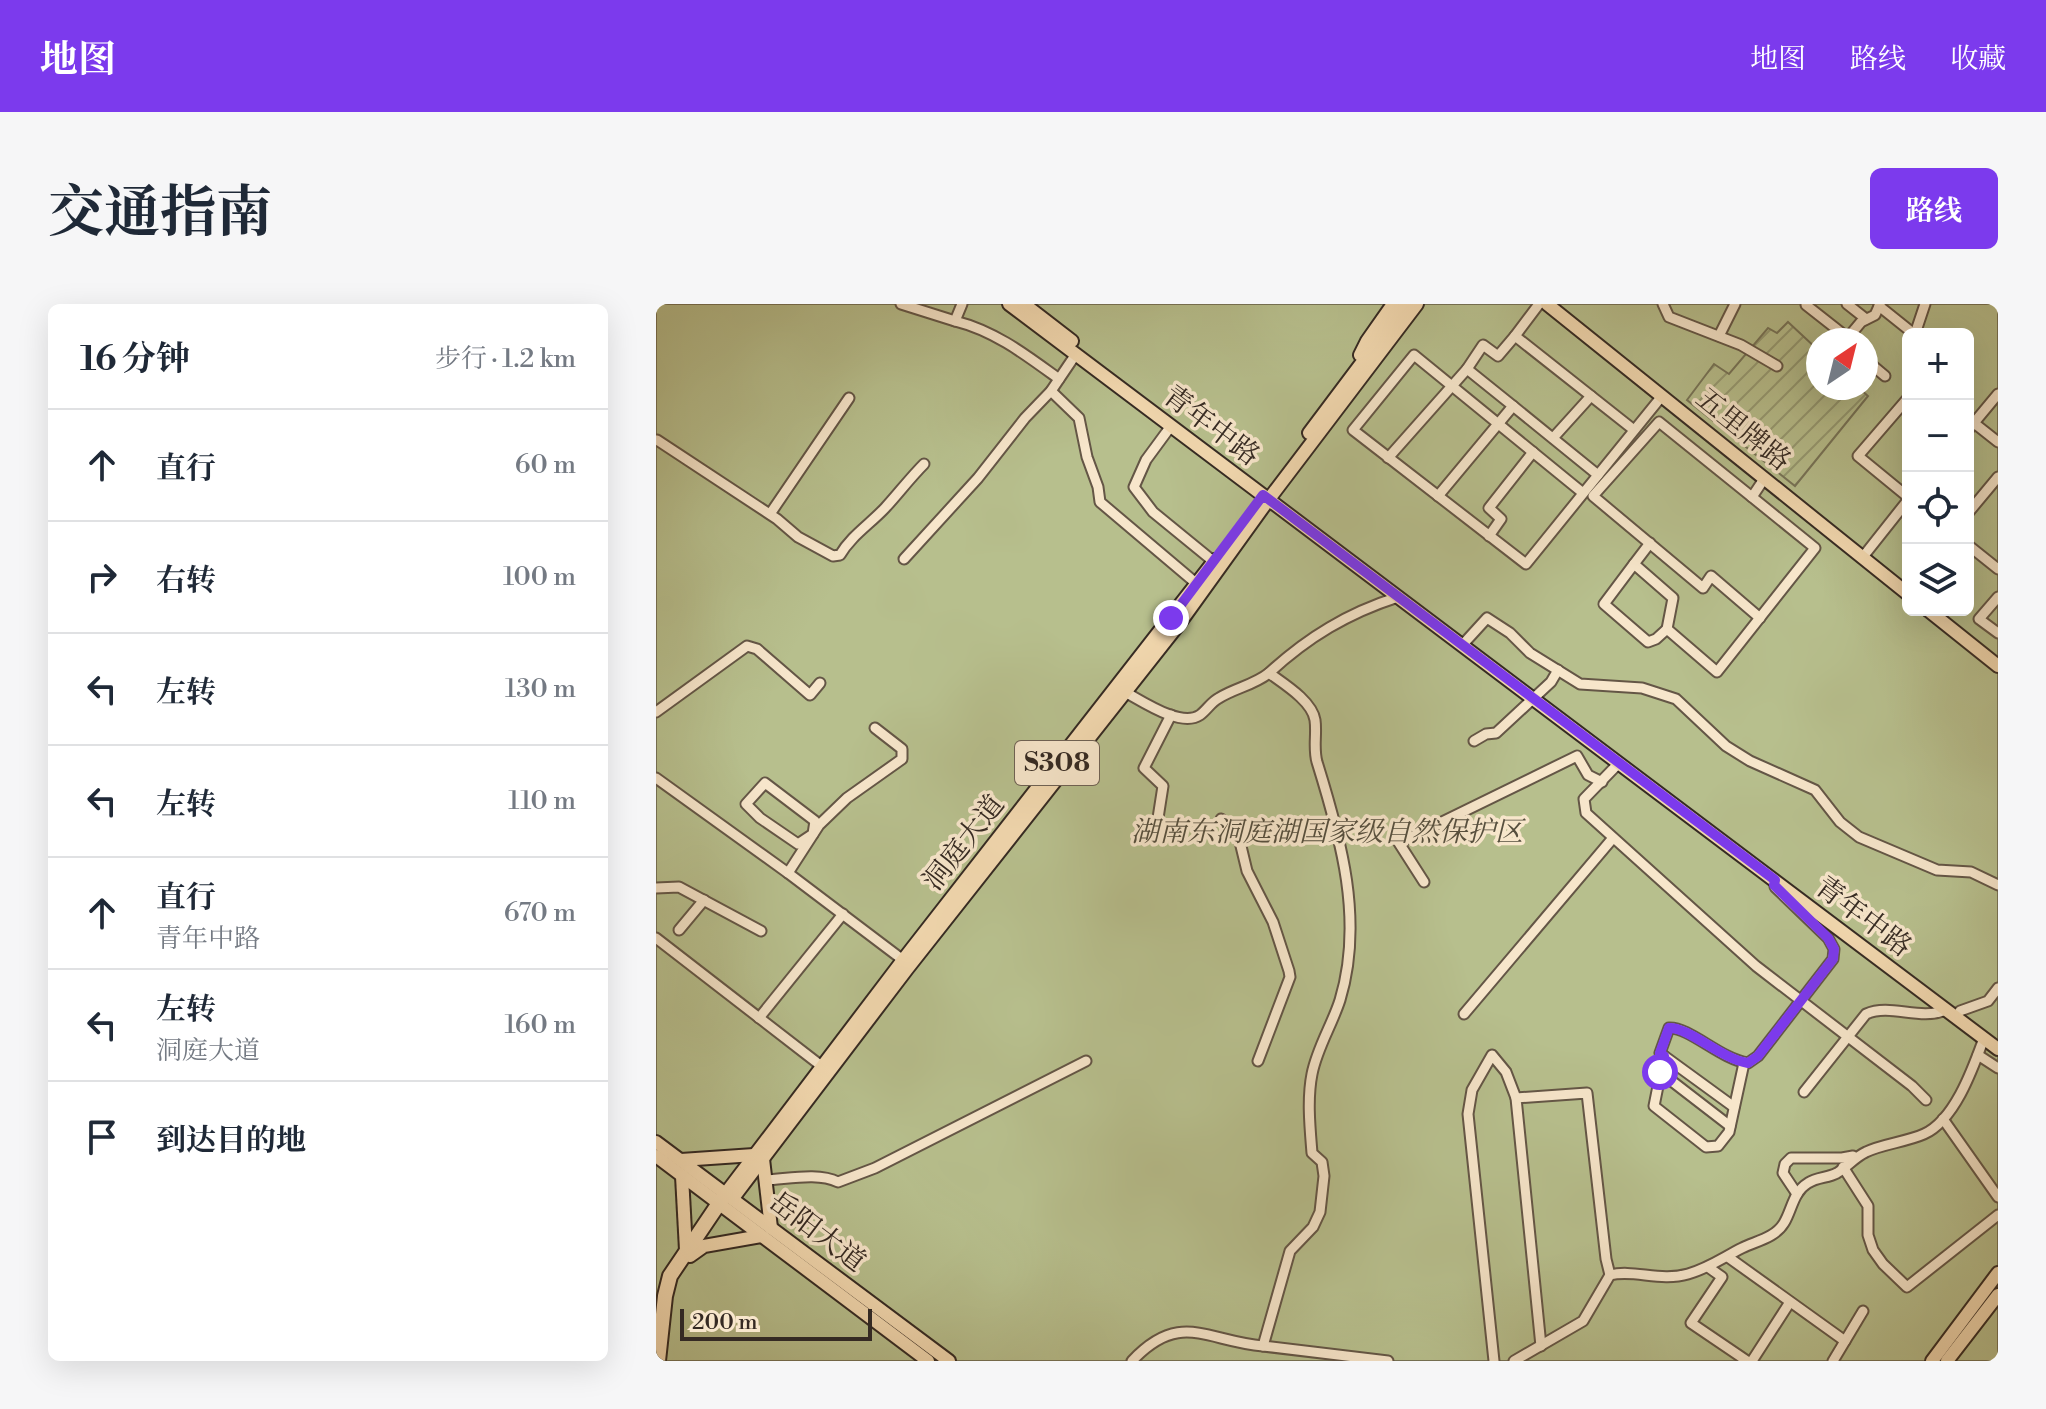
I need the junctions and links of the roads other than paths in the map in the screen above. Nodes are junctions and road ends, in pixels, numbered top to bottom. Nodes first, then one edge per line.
1 (901, 304) edge
2 (962, 304) edge
3 (1009, 304) edge
4 (1024, 304) edge
5 (1393, 304) edge
6 (1406, 304) edge
7 (1417, 304) edge
8 (1426, 304) edge
9 (1539, 304) edge
10 (1547, 304) edge
11 (1557, 304) edge
12 (1663, 304) edge
13 (1735, 304) edge
14 (1847, 304) edge
15 (1925, 304) edge
16 (1806, 305) edge
17 (1880, 305) edge
18 (1866, 319) junction
19 (955, 321) junction
20 (1834, 328) edge
21 (1857, 328) edge
22 (1907, 328) edge
23 (1916, 328) edge
24 (1515, 336) junction
25 (1719, 336) junction
26 (1076, 354) junction
27 (1777, 366) dead end
28 (1467, 369) junction
29 (1878, 370) edge
30 (1885, 376) dead end
31 (1059, 379) junction
32 (1354, 380) junction
33 (1451, 385) junction
34 (1051, 391) junction
35 (1591, 396) junction
36 (1662, 396) junction
37 (1997, 396) edge
38 (849, 398) dead end
39 (1906, 400) edge
40 (1513, 406) junction
41 (1974, 423) edge
42 (1498, 424) junction
43 (1171, 426) junction
44 (1974, 428) edge
45 (1634, 430) junction
46 (1553, 438) junction
47 (656, 440) edge
48 (1998, 442) edge
49 (1533, 452) junction
50 (1388, 458) junction
51 (924, 464) dead end
52 (1598, 475) junction
53 (1998, 477) edge
54 (1764, 479) junction
55 (1583, 493) junction
56 (1902, 493) edge
57 (1268, 494) junction
58 (1438, 496) junction
59 (1752, 497) junction
60 (1902, 506) edge
61 (1974, 506) edge
62 (770, 514) junction
63 (1489, 536) junction
64 (1650, 543) junction
65 (1974, 550) edge
66 (1866, 553) junction
67 (904, 559) dead end
68 (1213, 561) junction
69 (1634, 564) junction
70 (1998, 569) edge
71 (1902, 582) edge
72 (1197, 584) junction
73 (1902, 589) edge
74 (1398, 597) junction
75 (1998, 597) edge
76 (1936, 616) edge
77 (1943, 616) edge
78 (1760, 618) junction
79 (1667, 629) junction
80 (1998, 633) edge
81 (1466, 641) junction
82 (1998, 660) edge
83 (1998, 666) edge
84 (1558, 670) junction
85 (1269, 673) junction
86 (820, 683) dead end
87 (1125, 692) junction
88 (1535, 697) junction
89 (656, 712) edge
90 (1171, 715) junction
91 (875, 728) dead end
92 (1474, 741) dead end
93 (1616, 766) dead end
94 (656, 778) edge
95 (1602, 782) junction
96 (1158, 818) dead end
97 (1221, 819) dead end
98 (813, 834) junction
99 (1613, 838) junction
100 (788, 873) junction
101 (1775, 880) junction
102 (1424, 882) dead end
103 (1998, 885) edge
104 (656, 888) edge
105 (704, 900) junction
106 (843, 914) junction
107 (679, 930) dead end
108 (761, 931) dead end
109 (656, 938) edge
110 (903, 960) junction
111 (1998, 988) edge
112 (1953, 1010) junction
113 (1464, 1014) dead end
114 (759, 1018) junction
115 (1984, 1038) junction
116 (1998, 1040) edge
117 (1998, 1049) edge
118 (1978, 1055) junction
119 (1664, 1056) junction
120 (1086, 1061) dead end
121 (1258, 1061) dead end
122 (1744, 1063) junction
123 (1998, 1068) edge
124 (826, 1069) junction
125 (1660, 1072) junction
126 (1804, 1092) dead end
127 (1516, 1098) junction
128 (1926, 1100) dead end
129 (1734, 1107) junction
130 (1943, 1119) junction
131 (1730, 1126) junction
132 (656, 1142) edge
133 (1864, 1153) junction
134 (656, 1156) edge
135 (759, 1157) junction
136 (681, 1160) junction
137 (1843, 1167) junction
138 (682, 1176) junction
139 (766, 1180) junction
140 (1797, 1194) junction
141 (1998, 1197) edge
142 (726, 1200) junction
143 (1998, 1215) edge
144 (766, 1232) junction
145 (688, 1253) junction
146 (1728, 1257) junction
147 (1708, 1267) junction
148 (1998, 1273) edge
149 (1610, 1275) junction
150 (660, 1290) edge
151 (1998, 1295) edge
152 (1790, 1302) junction
153 (1863, 1311) dead end
154 (1845, 1341) junction
155 (1263, 1346) junction
156 (1541, 1346) junction
157 (1369, 1360) edge
158 (658, 1361) edge
159 (667, 1361) edge
160 (928, 1361) edge
161 (949, 1361) edge
162 (1132, 1361) edge
163 (1388, 1361) edge
164 (1494, 1361) edge
165 (1514, 1361) edge
166 (1750, 1361) edge
167 (1833, 1361) edge
168 (1932, 1361) edge
169 (1947, 1361) edge

1 - 19 street
2 - 19 street
3 - 26 main road, 青年中路
4 - 57 main road, 青年中路
5 - 32 main road
6 - 32 main road, 洞庭大道 / S308
7 - 32 main road, 洞庭大道 / S308
8 - 32 main road
9 - 24 street
10 - 36 main road, 五里牌路
11 - 66 main road, 五里牌路
12 - 25 street
13 - 25 street
14 - 18 street
15 - 23 street
16 - 20 street
17 - 18 street
17 - 22 street
18 - 21 street
19 - 31 street
24 - 28 street
24 - 35 street
25 - 27 street
26 - 31 street
26 - 43 main road, 青年中路
28 - 33 street
28 - 40 street
29 - 30 street
31 - 34 street
32 - 57 main road, 洞庭大道 / S308
33 - 42 street
33 - 50 street
33 - 50 street
34 - 67 street
34 - 72 street
35 - 45 street
35 - 46 street
36 - 45 street
36 - 54 main road, 五里牌路
37 - 41 street
38 - 62 street
39 - 56 street
40 - 42 street
40 - 46 street
42 - 49 street
42 - 58 street
43 - 57 main road, 青年中路
43 - 68 street
44 - 48 street
45 - 52 street
46 - 52 street
47 - 62 street
49 - 55 street
49 - 63 street
50 - 58 street
51 - 62 street
52 - 55 street
53 - 61 street
54 - 59 street
54 - 73 main road, 五里牌路
55 - 63 street
57 - 68 main road, 洞庭大道 / S308
57 - 74 main road, 青年中路
57 - 81 main road
57 - 87 main road, 洞庭大道 / S308
58 - 63 street
59 - 64 street
59 - 78 street
60 - 66 street
64 - 69 street
64 - 78 street
65 - 70 street
66 - 71 main road, 五里牌路
68 - 72 main road, 洞庭大道 / S308
69 - 79 street
69 - 79 street
72 - 110 main road, 洞庭大道 / S308
74 - 85 street
74 - 88 main road, 青年中路
75 - 80 street
76 - 83 main road
77 - 82 main road
78 - 79 street
81 - 84 street
81 - 88 main road
84 - 88 street
84 - 103 street
85 - 90 street
85 - 155 street
86 - 89 street
87 - 90 street
87 - 124 main road, 洞庭大道 / S308
88 - 92 street
88 - 101 main road, 青年中路
88 - 112 main road
90 - 96 street
91 - 98 street
93 - 95 street
94 - 100 street
95 - 99 street
95 - 102 street
97 - 121 street
98 - 98 street
98 - 100 street
99 - 113 street
99 - 128 street
100 - 106 street
101 - 112 main road, 青年中路
101 - 122 street
104 - 105 street
105 - 107 street
105 - 108 street
106 - 110 street
106 - 114 street
109 - 114 street
110 - 124 main road, 洞庭大道 / S308
111 - 112 street
112 - 115 main road, 青年中路
112 - 116 main road
112 - 126 street
114 - 124 street
115 - 117 main road, 青年中路
115 - 118 street
118 - 123 street
118 - 130 street
119 - 122 street
119 - 125 street
119 - 129 street
120 - 139 street
122 - 129 street
124 - 135 main road, 洞庭大道 / S308
125 - 131 street
125 - 131 street
127 - 149 street
127 - 156 street
127 - 164 street
129 - 131 street
130 - 133 street
130 - 141 street
132 - 136 main road, 岳阳大道
133 - 137 street
133 - 140 street
134 - 138 main road, 岳阳大道
135 - 136 main road
135 - 139 main road
135 - 142 main road, 洞庭大道 / S308
136 - 142 main road, 岳阳大道
137 - 140 street
137 - 143 street
138 - 142 main road, 岳阳大道
138 - 145 main road
139 - 144 main road
140 - 146 street
142 - 144 main road, 岳阳大道
142 - 145 highway, S308
144 - 145 main road
144 - 160 main road, 岳阳大道
144 - 161 main road, 岳阳大道
145 - 150 highway, S308
145 - 159 highway, S308
146 - 147 street
146 - 152 street
147 - 149 street
147 - 166 street
148 - 168 main road
149 - 156 street
150 - 158 highway, S308
151 - 169 main road
152 - 154 street
152 - 166 street
153 - 154 street
154 - 167 street
155 - 157 street
155 - 162 street
156 - 165 street
157 - 163 street

